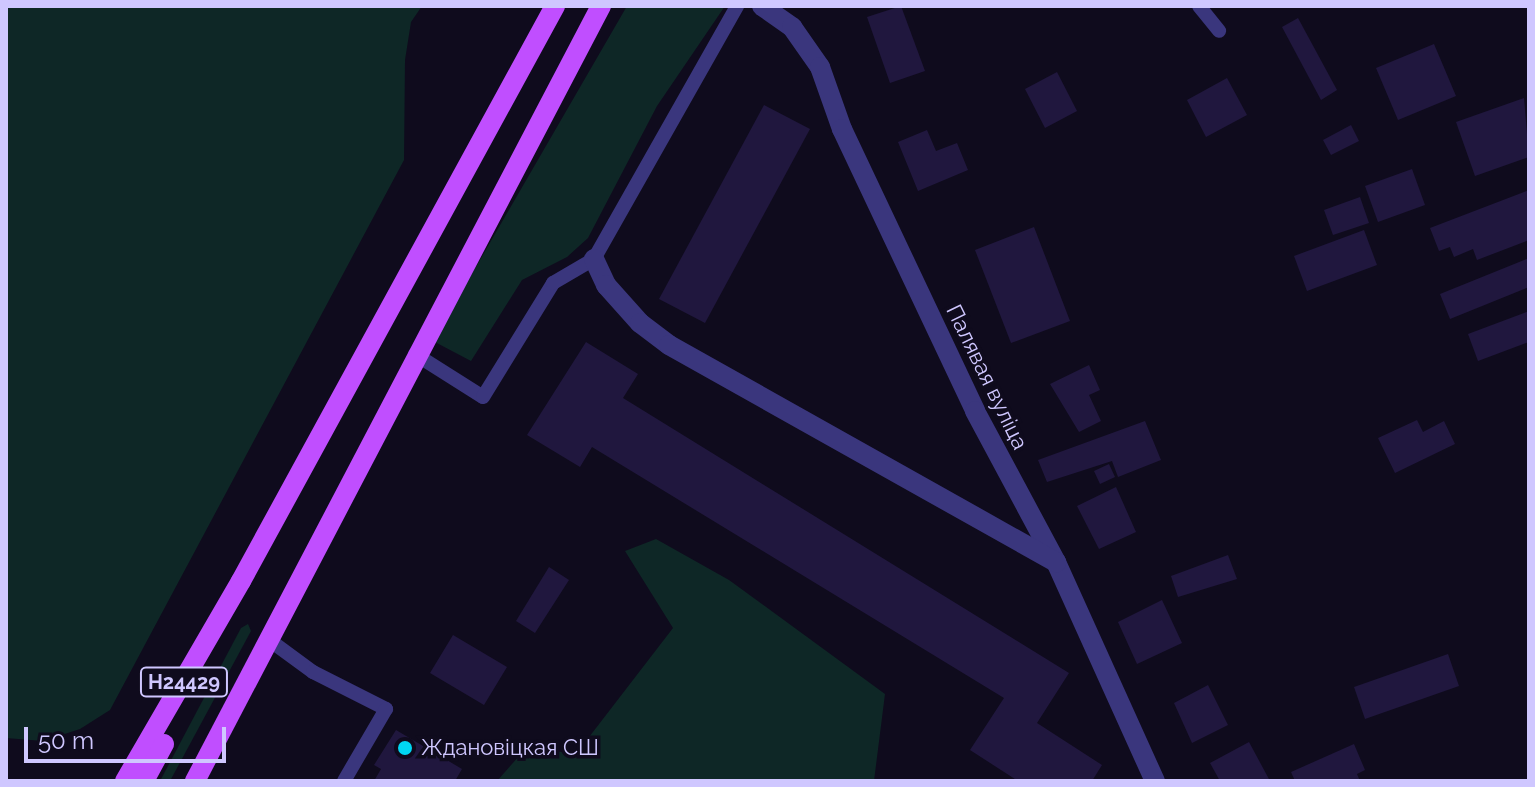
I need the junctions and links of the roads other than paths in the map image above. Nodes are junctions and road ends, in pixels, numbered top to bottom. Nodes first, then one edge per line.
1 (555, 6) edge
2 (601, 6) edge
3 (737, 6) edge
4 (762, 6) edge
5 (1199, 6) edge
6 (1219, 31) dead end
7 (594, 259) junction
8 (415, 354) junction
9 (1056, 562) junction
10 (241, 581) junction
11 (268, 639) junction
12 (125, 781) edge
13 (144, 781) edge
14 (195, 781) edge
15 (344, 781) edge
16 (1155, 781) edge

1 - 10 main road
2 - 8 main road
3 - 7 lane
4 - 9 street, Палявая вуліца
5 - 6 lane
7 - 8 lane
7 - 9 street
8 - 11 main road
9 - 16 street, Палявая вуліца
10 - 12 main road, Н24429
10 - 13 main road
11 - 14 main road
11 - 15 lane

